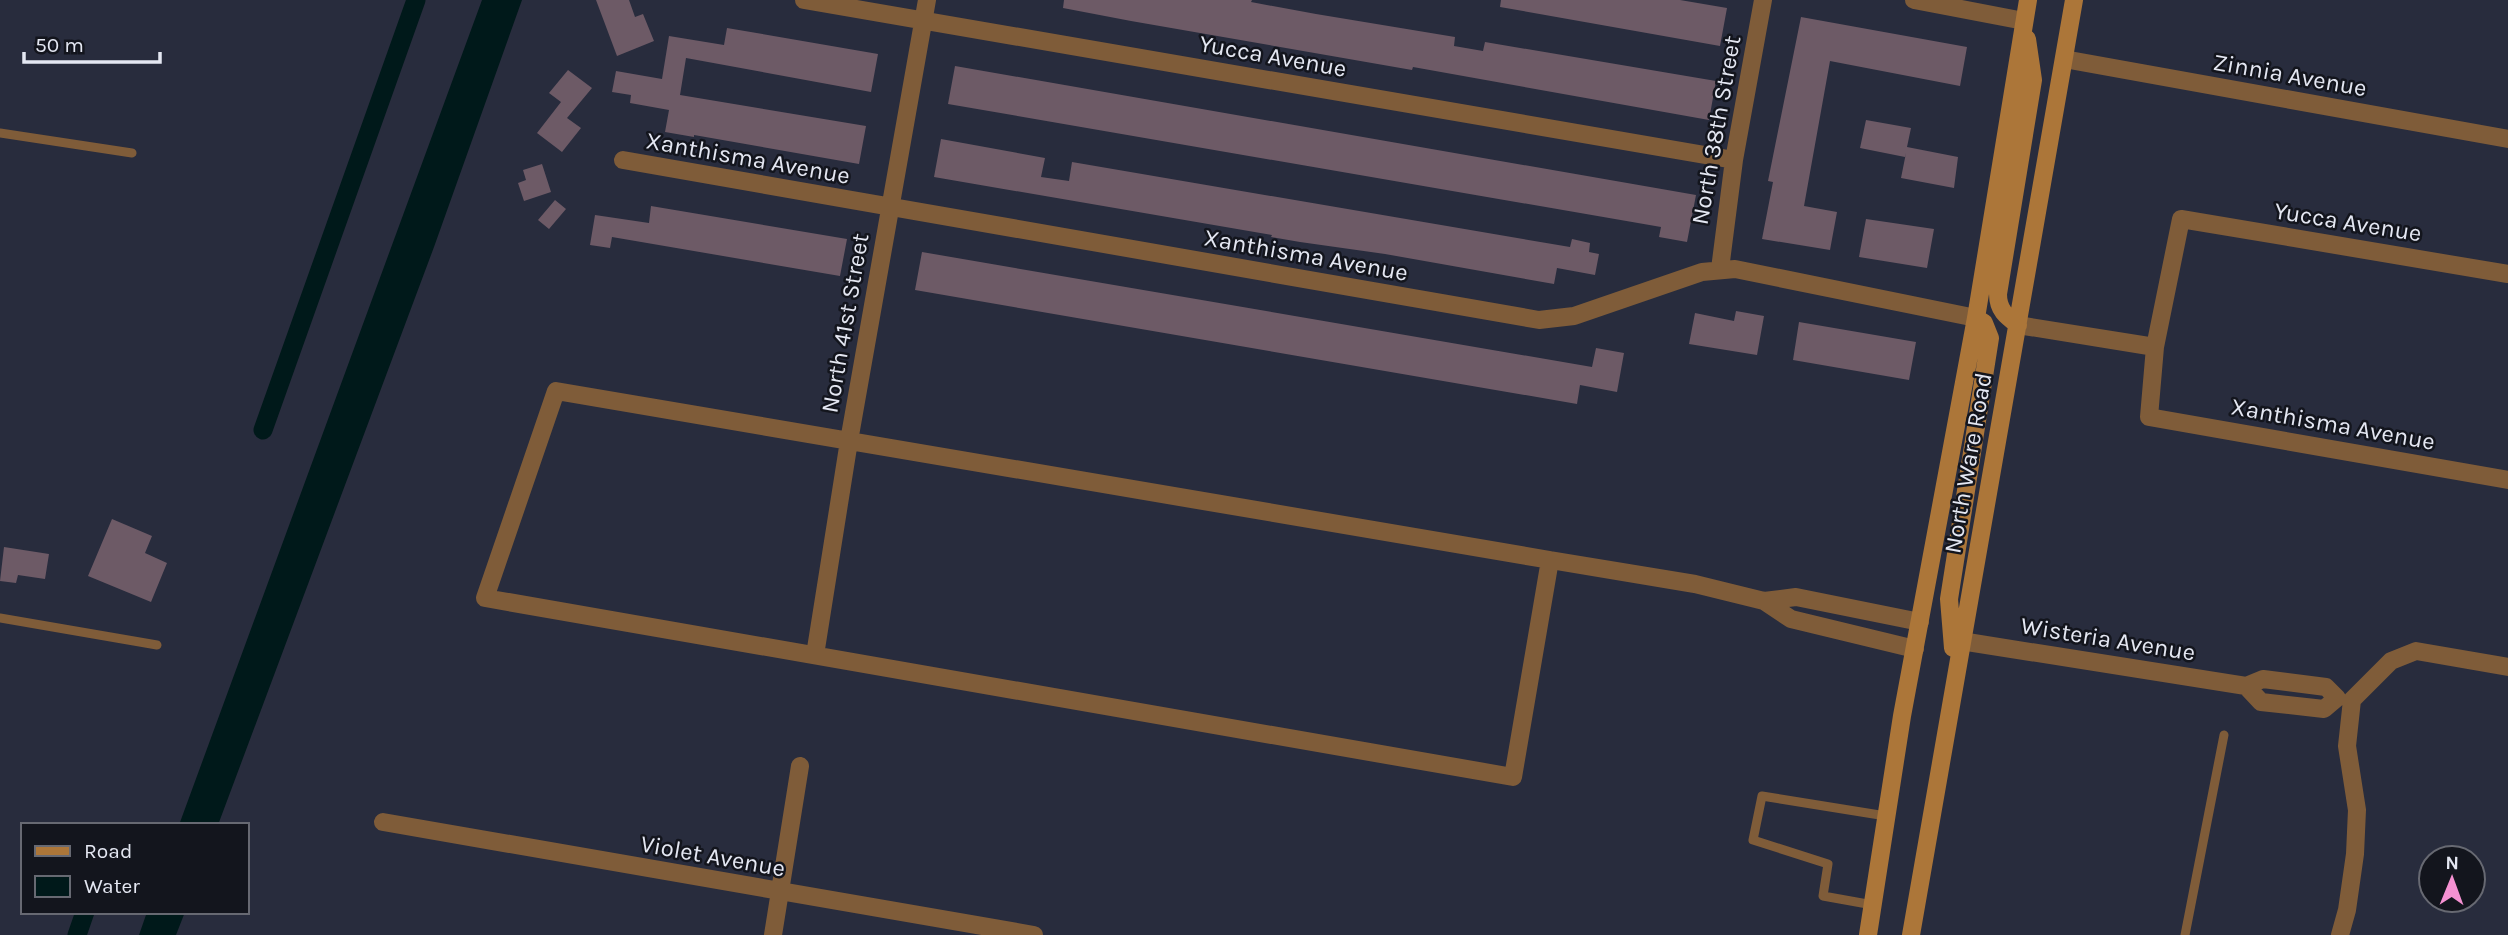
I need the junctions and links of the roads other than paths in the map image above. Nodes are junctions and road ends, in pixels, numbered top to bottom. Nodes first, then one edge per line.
1 (804, 0) edge
2 (927, 0) edge
3 (1763, 0) edge
4 (1914, 0) edge
5 (2028, 0) edge
6 (2074, 0) edge
7 (923, 20) junction
8 (2024, 21) junction
9 (2064, 59) junction
10 (0, 133) edge
11 (2508, 139) edge
12 (132, 153) dead end
13 (622, 160) dead end
14 (1734, 160) junction
15 (890, 208) junction
16 (1720, 269) junction
17 (2508, 274) edge
18 (1976, 318) junction
19 (2018, 325) junction
20 (2155, 347) junction
21 (849, 441) junction
22 (2508, 480) edge
23 (1550, 560) junction
24 (1764, 601) junction
25 (1847, 607) junction
26 (0, 618) edge
27 (1920, 622) junction
28 (1841, 630) junction
29 (1961, 641) junction
30 (157, 645) dead end
31 (1915, 649) junction
32 (815, 655) junction
33 (2508, 667) edge
34 (1956, 673) junction
35 (2344, 699) junction
36 (2224, 735) dead end
37 (800, 766) dead end
38 (1886, 816) junction
39 (383, 822) dead end
40 (779, 892) junction
41 (1872, 905) junction
42 (773, 935) edge
43 (1034, 935) edge
44 (1868, 935) edge
45 (1912, 935) edge
46 (2185, 935) edge
47 (2340, 935) edge

1 - 7 street, Yucca Avenue
2 - 7 street, North 41st Street
3 - 14 street, North 38th Street
4 - 8 street
5 - 8 main road, North Ware Road
6 - 9 main road, North Ware Road
7 - 14 street, Yucca Avenue
7 - 15 street, North 41st Street
8 - 18 main road, North Ware Road
8 - 19 main road
9 - 11 street, Zinnia Avenue
9 - 19 main road, North Ware Road
10 - 12 lane
13 - 15 street, Xanthisma Avenue
14 - 16 street, North 38th Street
15 - 16 street, Xanthisma Avenue
15 - 21 street, North 41st Street
16 - 18 street, Xanthisma Avenue
17 - 20 street, Yucca Avenue
18 - 27 main road, North Ware Road
18 - 34 main road
19 - 20 street
19 - 29 main road, North Ware Road
20 - 22 street, Xanthisma Avenue
21 - 23 street
21 - 32 street, North 41st Street
21 - 32 street
23 - 24 street
23 - 32 street
24 - 25 street
24 - 28 street
25 - 27 street
25 - 28 street
26 - 30 lane
27 - 31 main road, North Ware Road
28 - 31 street
29 - 34 main road, North Ware Road
29 - 35 street, Wisteria Avenue
31 - 38 main road, North Ware Road
33 - 35 street
34 - 45 main road, North Ware Road
35 - 47 street
36 - 46 lane
37 - 40 street
38 - 41 main road, North Ware Road
38 - 41 lane
39 - 40 street, Violet Avenue
40 - 42 street
40 - 43 street, Violet Avenue
41 - 44 main road, North Ware Road

